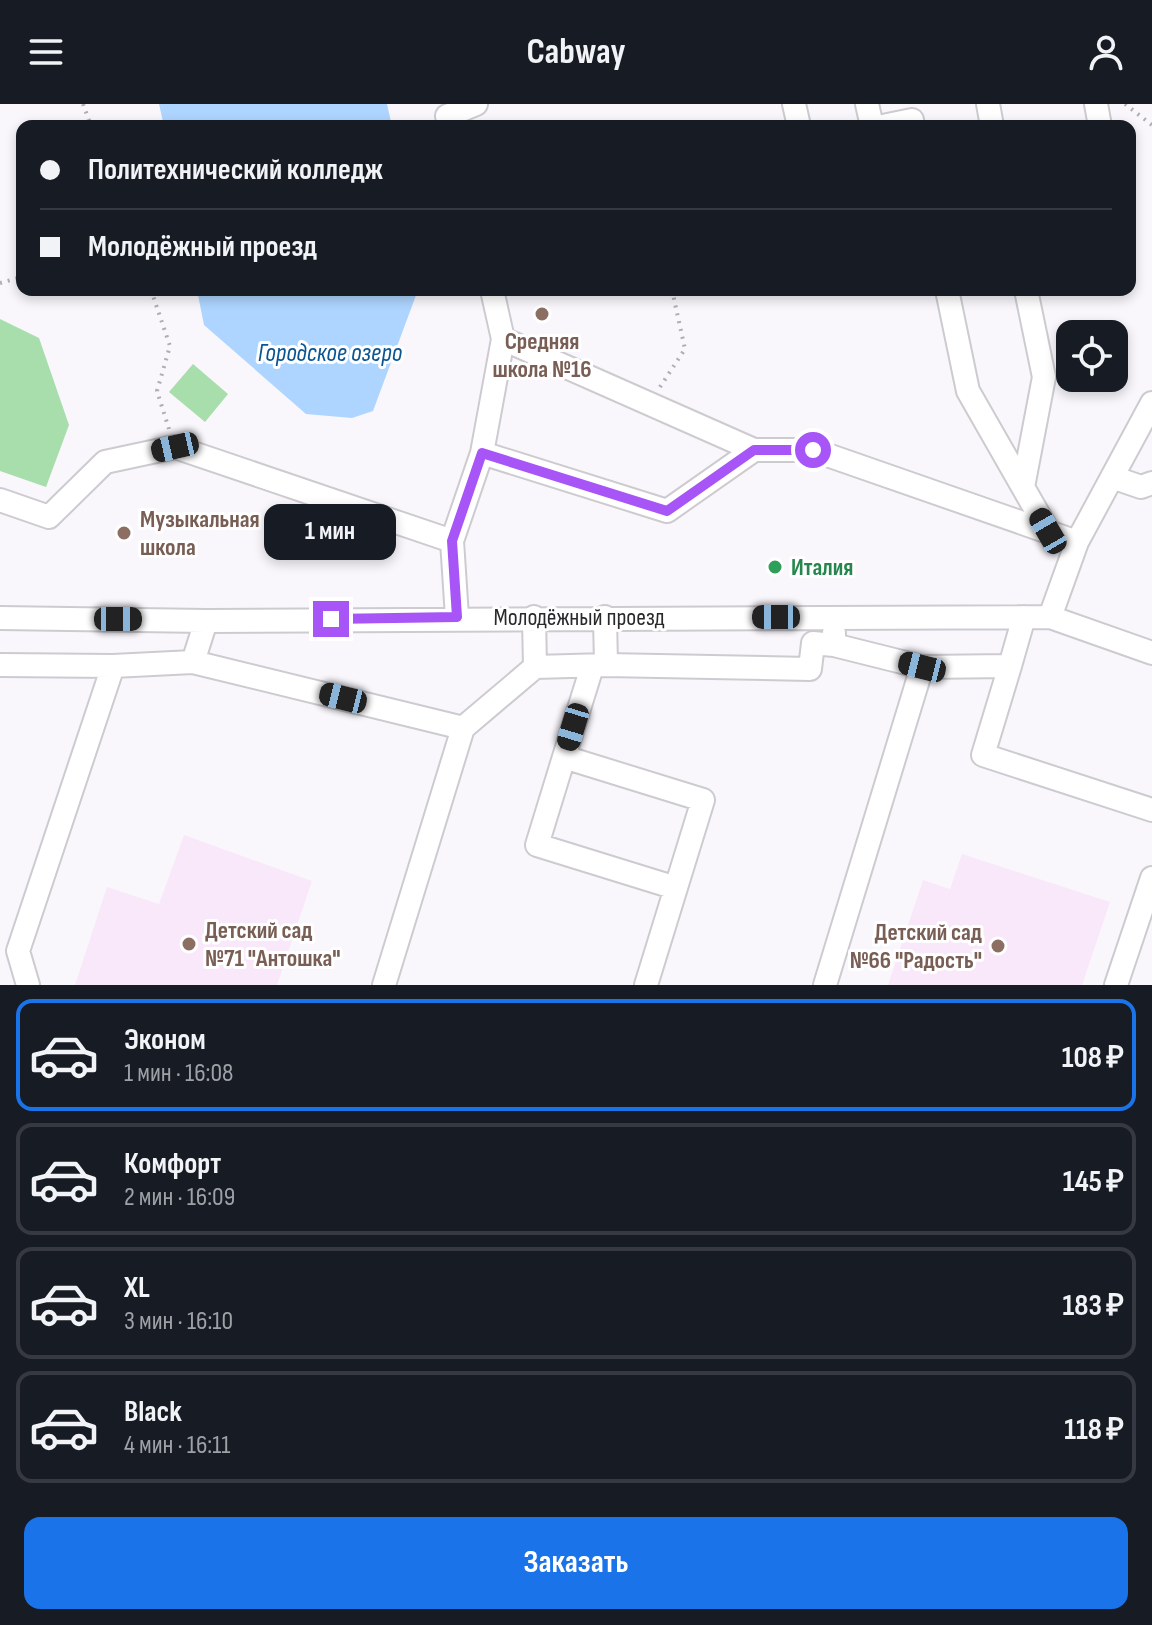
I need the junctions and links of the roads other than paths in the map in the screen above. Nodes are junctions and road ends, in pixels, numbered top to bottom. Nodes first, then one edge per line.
1 (476, 104) edge
2 (447, 115) edge
3 (493, 296) edge
4 (948, 296) edge
5 (1027, 296) edge
6 (503, 339) junction
7 (1152, 403) edge
8 (754, 450) junction
9 (482, 453) junction
10 (1112, 477) junction
11 (1023, 487) junction
12 (1148, 487) edge
13 (0, 500) edge
14 (1048, 531) junction
15 (452, 541) junction
16 (1077, 542) junction
17 (457, 617) junction
18 (534, 617) junction
19 (605, 617) junction
20 (833, 617) junction
21 (1024, 617) junction
22 (1050, 617) junction
23 (0, 618) edge
24 (206, 621) junction
25 (834, 645) junction
26 (1152, 653) edge
27 (193, 662) junction
28 (0, 665) edge
29 (113, 666) junction
30 (599, 666) junction
31 (1010, 666) junction
32 (535, 667) junction
33 (922, 667) junction
34 (463, 728) junction
35 (564, 757) junction
36 (1152, 810) edge
37 (1152, 878) edge
38 (676, 888) junction
39 (28, 985) edge
40 (384, 985) edge
41 (646, 985) edge
42 (825, 985) edge
43 (1116, 985) edge

1 - 2 street
3 - 6 street
4 - 11 street
5 - 11 street
6 - 8 street
6 - 9 street
7 - 10 street
8 - 9 street
8 - 14 street
9 - 15 street
10 - 12 street
10 - 16 street
11 - 14 street
13 - 15 street
14 - 16 street
15 - 17 street
16 - 22 street
17 - 18 street, Молодёжный проезд
17 - 24 street, Молодёжный проезд
18 - 19 street, Молодёжный проезд
18 - 32 street
19 - 20 street, Молодёжный проезд
19 - 30 street
20 - 21 street, Молодёжный проезд
20 - 25 street
21 - 22 street, Молодёжный проезд
21 - 31 street
22 - 26 street, Молодёжный проезд
23 - 24 street, Молодёжный проезд
24 - 27 street
25 - 30 street
25 - 33 street
27 - 29 street
27 - 34 street
28 - 29 street
29 - 39 street
30 - 32 street
30 - 35 street
31 - 33 street
31 - 36 street
32 - 34 street
33 - 42 street
34 - 40 street
35 - 38 street
35 - 38 street
37 - 43 street
38 - 41 street

